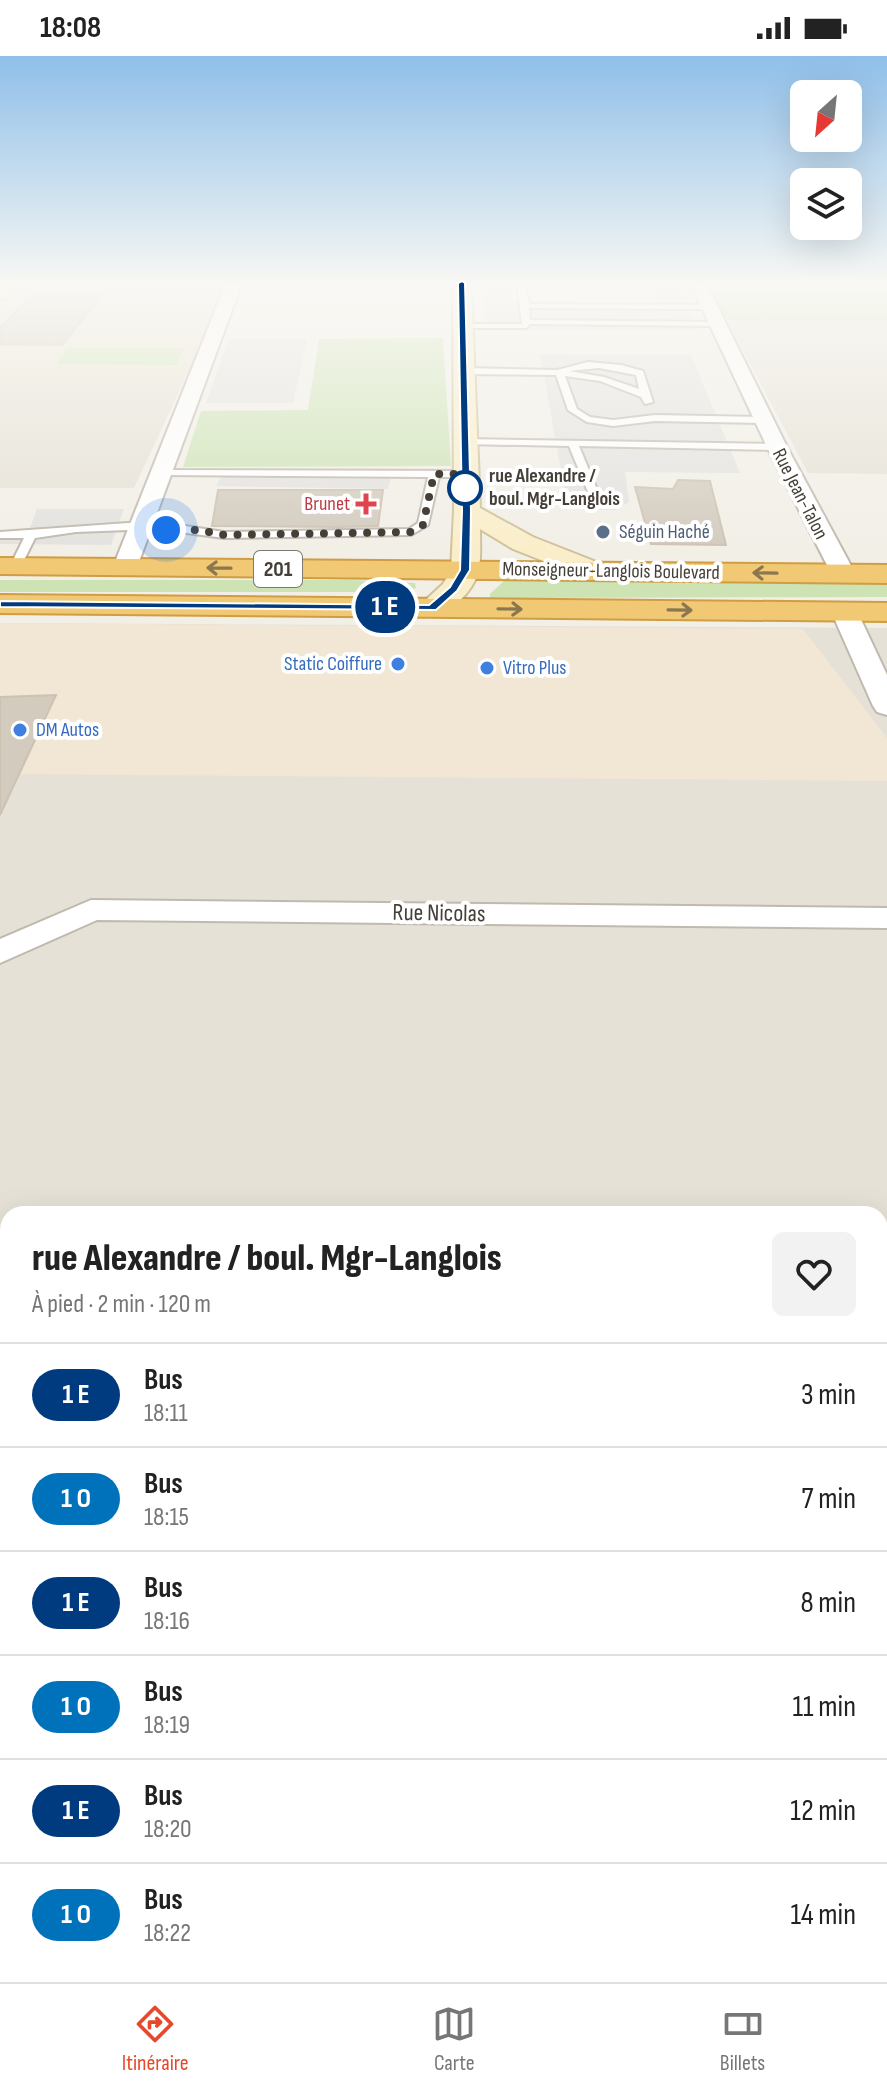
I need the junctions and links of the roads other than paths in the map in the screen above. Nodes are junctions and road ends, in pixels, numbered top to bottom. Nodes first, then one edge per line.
1 (559, 372) edge
2 (201, 373) edge
3 (464, 373) edge
4 (573, 373) edge
5 (640, 373) edge
6 (740, 373) edge
7 (645, 395) junction
8 (655, 418) junction
9 (763, 420) junction
10 (464, 441) junction
11 (573, 443) junction
12 (777, 447) junction
13 (164, 472) junction
14 (434, 474) junction
15 (465, 474) junction
16 (593, 492) dead end
17 (467, 511) junction
18 (139, 528) junction
19 (0, 535) edge
20 (31, 535) junction
21 (8, 566) edge
22 (125, 567) junction
23 (465, 570) junction
24 (594, 571) junction
25 (843, 573) junction
26 (887, 574) edge
27 (0, 604) edge
28 (432, 608) junction
29 (844, 611) junction
30 (887, 612) edge
31 (887, 706) edge
32 (887, 918) edge
33 (0, 952) edge

1 - 8 lane
2 - 13 street
3 - 10 main road
4 - 7 lane
5 - 7 lane
6 - 9 street, Rue Jean-Talon
7 - 8 lane
8 - 9 lane
9 - 12 street, Rue Jean-Talon
10 - 11 lane
10 - 15 main road
11 - 12 lane
11 - 16 lane
12 - 25 street, Rue Jean-Talon
13 - 14 lane
13 - 18 street
14 - 15 lane
14 - 18 lane
15 - 17 main road
17 - 23 main road
17 - 24 main road
18 - 20 lane
18 - 22 street
19 - 20 lane
20 - 21 lane
21 - 22 highway, Monseigneur-Langlois Boulevard / 201
23 -> 22 highway, Monseigneur-Langlois Boulevard / 201
23 - 24 highway, Monseigneur-Langlois Boulevard / 201
23 - 28 main road
25 -> 24 highway, Monseigneur-Langlois Boulevard / 201
25 - 26 highway, Monseigneur-Langlois Boulevard / 201
27 - 28 highway, Monseigneur-Langlois Boulevard / 201
28 -> 29 highway, Monseigneur-Langlois Boulevard / 201
29 - 30 highway, Monseigneur-Langlois Boulevard / 201
29 - 31 street
32 - 33 street, Rue Nicolas

